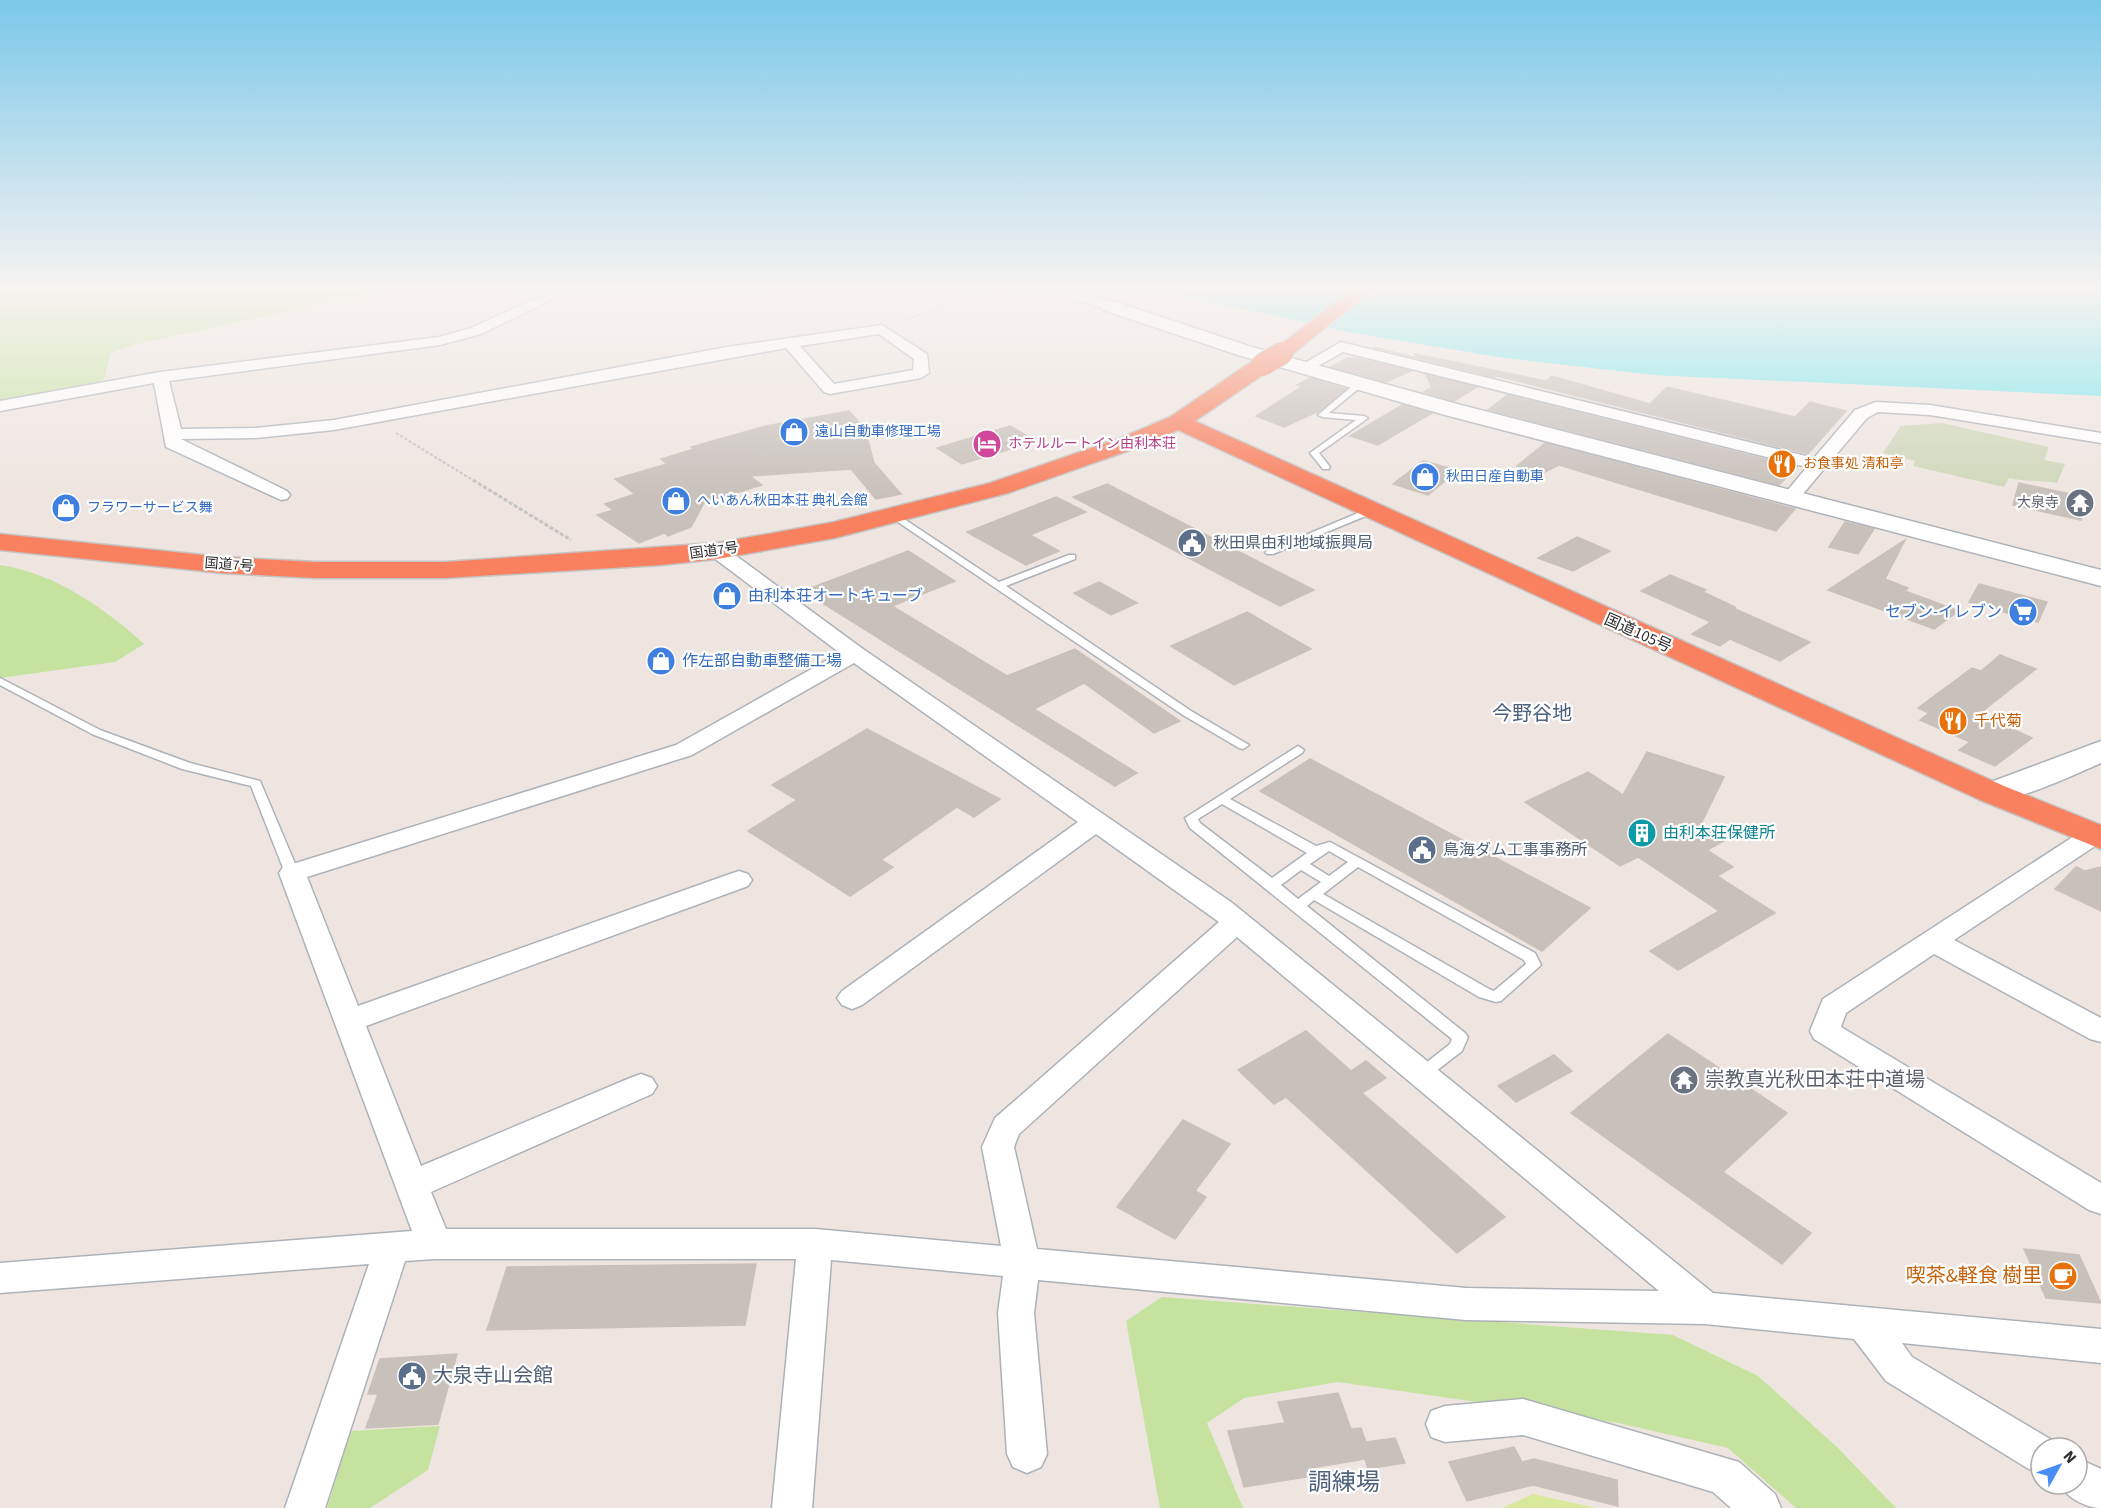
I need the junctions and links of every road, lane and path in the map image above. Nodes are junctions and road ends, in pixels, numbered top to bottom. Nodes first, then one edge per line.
1 (313, 357) edge
2 (705, 357) edge
3 (802, 357) edge
4 (922, 357) edge
5 (1271, 357) edge
6 (1275, 357) edge
7 (1323, 357) edge
8 (1383, 357) edge
9 (1304, 368) junction
10 (160, 377) junction
11 (1360, 384) junction
12 (0, 406) edge
13 (372, 418) junction
14 (1178, 422) junction
15 (174, 434) junction
16 (2101, 438) edge
17 (1817, 464) junction
18 (1326, 467) dead end
19 (281, 495) dead end
20 (1791, 498) junction
21 (1370, 511) junction
22 (895, 516) junction
23 (0, 542) edge
24 (717, 551) junction
25 (1270, 552) dead end
26 (1072, 557) dead end
27 (606, 561) junction
28 (2101, 578) edge
29 (998, 586) junction
30 (855, 654) junction
31 (0, 681) edge
32 (1243, 745) dead end
33 (1298, 750) dead end
34 (2101, 751) edge
35 (1992, 794) junction
36 (1222, 799) junction
37 (1095, 822) junction
38 (2097, 836) edge
39 (1316, 852) junction
40 (1358, 861) junction
41 (1300, 864) junction
42 (292, 873) junction
43 (739, 880) dead end
44 (1330, 882) junction
45 (1272, 885) junction
46 (1314, 894) junction
47 (1299, 905) junction
48 (1236, 922) junction
49 (1933, 941) junction
50 (852, 998) dead end
51 (349, 1021) junction
52 (2101, 1030) edge
53 (1422, 1074) junction
54 (641, 1086) dead end
55 (412, 1185) junction
56 (2101, 1200) edge
57 (434, 1244) junction
58 (815, 1244) junction
59 (392, 1246) junction
60 (1022, 1263) junction
61 (0, 1278) edge
62 (1705, 1308) junction
63 (1865, 1324) junction
64 (2101, 1346) edge
65 (1445, 1424) dead end
66 (2029, 1448) edge
67 (1027, 1454) dead end
68 (305, 1508) edge
69 (792, 1508) edge
70 (1761, 1508) edge

1 - 10 street
2 - 13 street
3 - 4 street
5 - 9 street
6 - 14 highway, 国道7号, bridge
7 - 9 street
8 - 17 street
9 - 11 street
10 - 12 street
10 - 15 street
11 - 18 lane
11 - 20 street
13 - 15 street
13 - 27 path
14 - 21 highway, 国道105号
14 - 22 highway, 国道7号
15 - 19 street
16 - 17 street
17 - 20 street
20 - 28 street
21 - 25 lane
21 - 35 highway, 国道105号
22 - 24 highway, 国道7号
22 - 29 lane
23 - 27 highway, 国道7号
24 - 27 highway, 国道7号
24 - 30 street
26 - 29 lane
29 - 32 lane
30 - 37 street
30 - 42 street
31 - 42 lane
33 - 36 lane
34 - 35 street
35 - 38 highway, 国道105号
36 - 39 lane
36 - 45 lane
37 - 48 street
37 - 50 street
38 - 49 street
39 - 40 lane
39 - 41 lane
40 - 44 lane
40 - 46 lane
41 - 44 lane
41 - 45 lane
42 - 51 street
43 - 51 street
44 - 46 lane
45 - 47 lane
46 - 47 lane
47 - 53 lane
48 - 53 street
48 - 60 street
49 - 52 street
49 - 56 street
51 - 55 street
53 - 62 street
54 - 55 street
55 - 57 street
57 - 58 street
57 - 59 street
58 - 60 street
58 - 69 street
59 - 61 street
59 - 68 street
60 - 62 street
60 - 67 street
62 - 63 street
63 - 64 street
63 - 66 street
65 - 70 street

